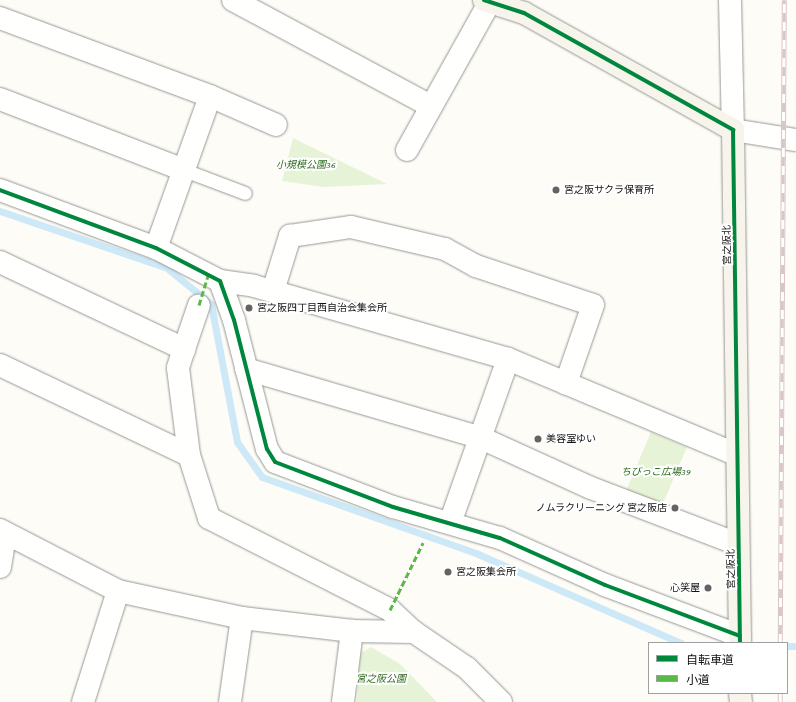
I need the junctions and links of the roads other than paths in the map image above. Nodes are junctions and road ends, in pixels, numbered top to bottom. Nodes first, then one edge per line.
1 (233, 0) edge
2 (730, 0) edge
3 (486, 1) edge
4 (525, 6) edge
5 (0, 18) edge
6 (210, 96) junction
7 (0, 99) edge
8 (431, 106) junction
9 (276, 125) dead end
10 (733, 130) junction
11 (796, 140) edge
12 (407, 150) dead end
13 (184, 170) junction
14 (0, 190) edge
15 (245, 193) dead end
16 (156, 248) junction
17 (0, 262) edge
18 (220, 281) junction
19 (273, 291) junction
20 (199, 305) dead end
21 (184, 349) junction
22 (508, 359) junction
23 (0, 365) edge
24 (246, 368) junction
25 (566, 383) junction
26 (479, 437) junction
27 (189, 455) junction
28 (737, 455) junction
29 (450, 523) junction
30 (3, 532) edge
31 (738, 544) junction
32 (0, 566) edge
33 (118, 591) junction
34 (242, 618) junction
35 (352, 631) junction
36 (414, 632) junction
37 (740, 639) edge
38 (83, 702) edge
39 (230, 702) edge
40 (343, 702) edge
41 (501, 702) edge

1 - 8 street
2 - 10 street
3 - 4 street
3 - 8 street
4 - 10 street
5 - 6 street
6 - 9 street
6 - 13 street
7 - 13 street
8 - 12 street
10 - 11 street
10 - 28 street, 宮之阪北
13 - 15 lane
13 - 16 street
14 - 16 street
16 - 18 street
17 - 21 street
18 - 19 street
18 - 24 street
19 - 22 street
19 - 25 street
20 - 21 street
21 - 27 street
22 - 25 street
22 - 26 street
23 - 27 street
24 - 26 street
24 - 29 street
25 - 28 street
26 - 29 street
26 - 31 street
27 - 36 street
28 - 31 street, 宮之阪北
29 - 37 street
30 - 32 street
30 - 33 street
31 - 37 street, 宮之阪北
33 - 34 street
33 - 38 street
34 - 35 street
34 - 39 street
35 - 36 street
35 - 40 street
36 - 41 street

